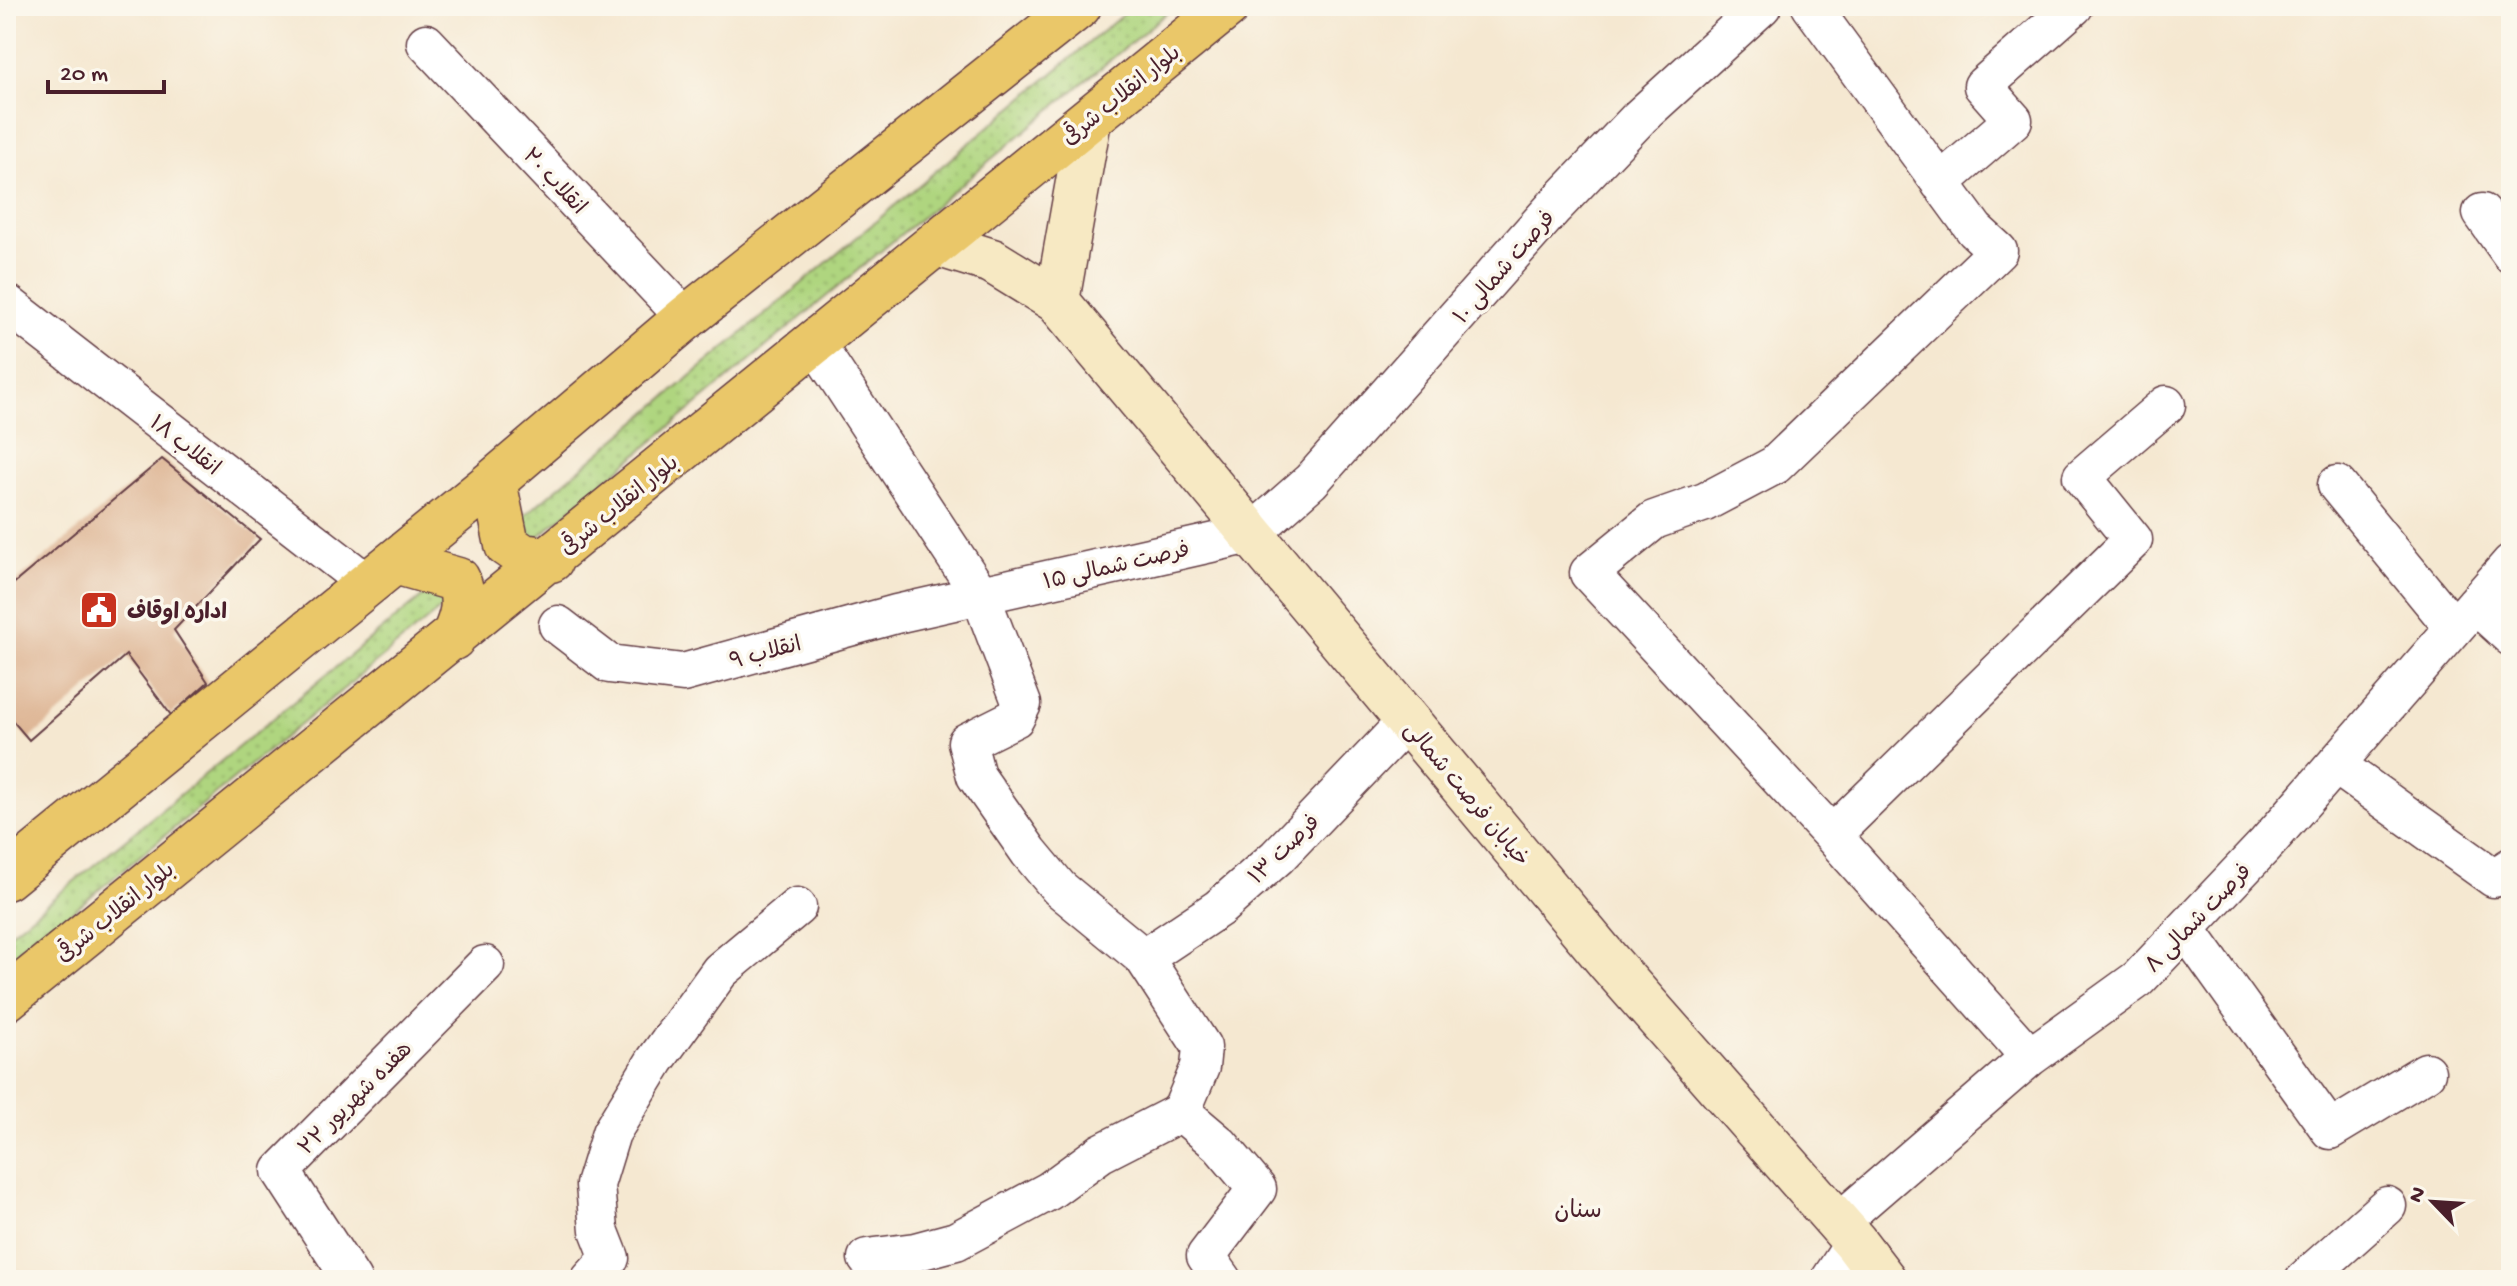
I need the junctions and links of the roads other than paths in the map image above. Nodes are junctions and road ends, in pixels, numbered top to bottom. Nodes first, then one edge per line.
1 (1079, 6) edge
2 (1228, 6) edge
3 (1762, 6) edge
4 (1811, 6) edge
5 (2074, 6) edge
6 (426, 43) dead end
7 (1089, 120) junction
8 (1940, 183) junction
9 (2482, 213) dead end
10 (937, 244) junction
11 (2511, 254) edge
12 (1057, 301) junction
13 (6, 303) edge
14 (686, 318) junction
15 (815, 343) junction
16 (2166, 405) dead end
17 (494, 481) junction
18 (2337, 485) dead end
19 (1251, 534) junction
20 (551, 560) junction
21 (2511, 563) edge
22 (382, 573) junction
23 (980, 594) junction
24 (2465, 616) junction
25 (558, 625) dead end
26 (2511, 637) edge
27 (453, 638) junction
28 (1407, 721) junction
29 (2336, 765) junction
30 (1832, 835) junction
31 (2511, 867) edge
32 (6, 878) edge
33 (797, 907) dead end
34 (2186, 929) junction
35 (1144, 958) junction
36 (485, 965) dead end
37 (6, 999) edge
38 (2030, 1057) junction
39 (2426, 1072) dead end
40 (1181, 1112) junction
41 (2387, 1206) dead end
42 (1847, 1232) junction
43 (867, 1258) dead end
44 (352, 1280) edge
45 (590, 1280) edge
46 (1223, 1280) edge
47 (1830, 1280) edge
48 (1884, 1280) edge
49 (2304, 1280) edge

1 - 14 main road
2 - 7 main road, بلوار انقلاب شرقی
3 - 19 street, فرصت شمالی ۱۰
4 - 8 street
5 - 8 street
6 - 14 street, انقلاب ۲۰
7 - 10 main road, بلوار انقلاب شرقی
7 - 12 street
8 - 30 street
9 - 11 street
10 - 12 street, خیابان فرصت شمالی
10 - 15 main road, بلوار انقلاب شرقی
12 - 19 street, خیابان فرصت شمالی
13 - 22 street, انقلاب ۱۸
14 - 17 main road
15 - 20 main road, بلوار انقلاب شرقی
15 - 23 street
16 - 30 street
17 - 20 main road
17 - 22 main road
18 - 24 street
19 - 23 street, فرصت شمالی ۱۵
19 - 28 street, خیابان فرصت شمالی
20 - 27 main road, بلوار انقلاب شرقی
21 - 24 street, فرصت شمالی ۸
22 - 27 main road
22 - 32 main road
23 - 25 street, انقلاب ۹
23 - 35 street
24 - 26 street
24 - 29 street, فرصت شمالی ۸
27 - 37 main road, بلوار انقلاب شرقی
28 - 35 street, فرصت ۱۳
28 - 42 street, خیابان فرصت شمالی
29 - 31 street
29 - 34 street, فرصت شمالی ۸
30 - 38 street
33 - 45 street
34 - 38 street, فرصت شمالی ۸
34 - 39 street
35 - 40 street
36 - 44 street, هفده شهریور ۲۲
38 - 42 street, فرصت شمالی ۸
40 - 43 street
40 - 46 street
41 - 49 street
42 - 47 street, فرصت شمالی ۸
42 - 48 street, خیابان فرصت شمالی

